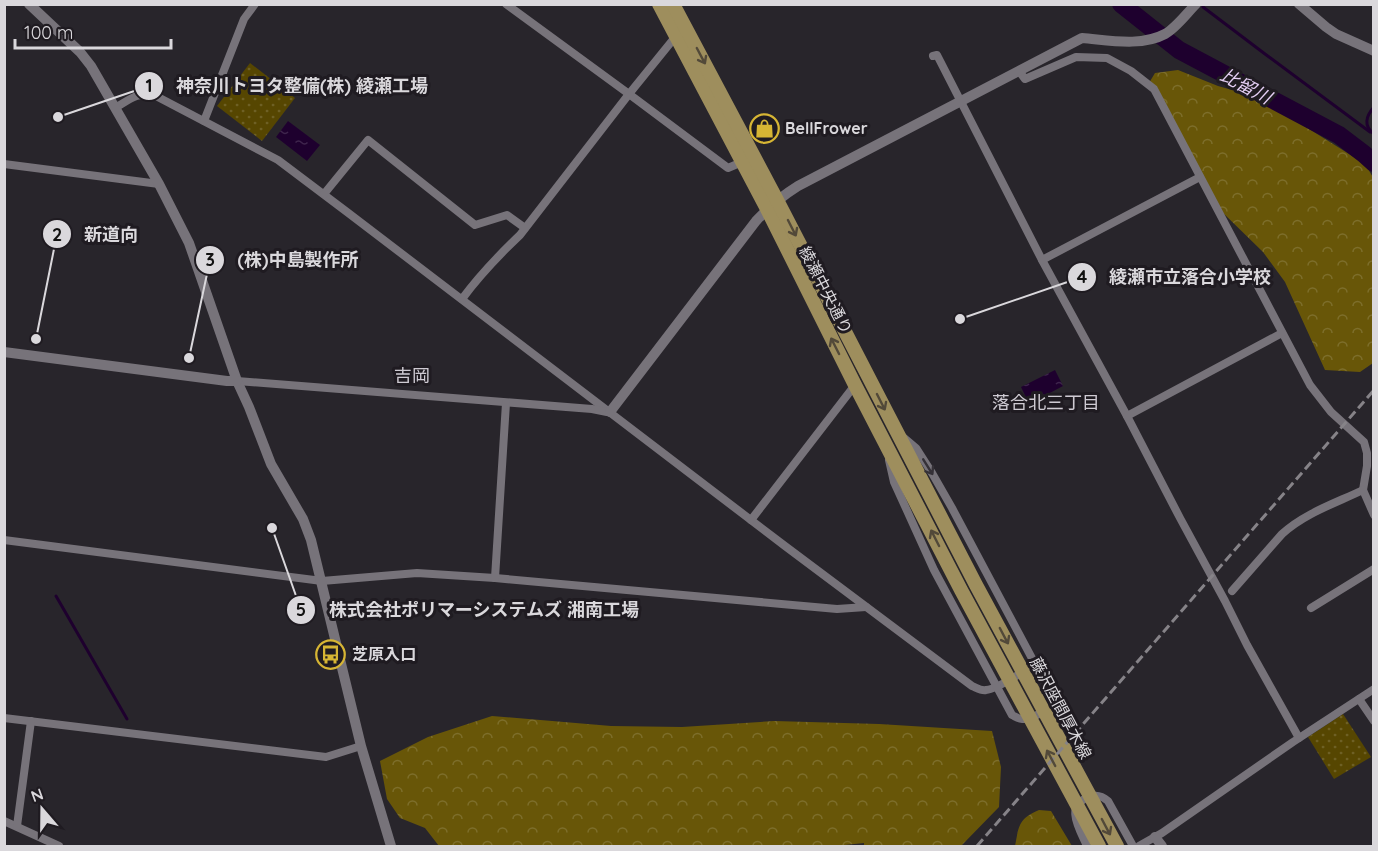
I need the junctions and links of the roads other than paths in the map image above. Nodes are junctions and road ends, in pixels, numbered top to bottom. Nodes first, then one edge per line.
1 (29, 4) edge
2 (255, 4) edge
3 (506, 4) edge
4 (659, 4) edge
5 (673, 4) edge
6 (1196, 4) edge
7 (1299, 4) edge
8 (676, 36) junction
9 (1374, 51) edge
10 (933, 56) dead end
11 (1019, 71) junction
12 (629, 94) junction
13 (961, 102) junction
14 (115, 108) junction
15 (204, 121) junction
16 (742, 162) junction
17 (4, 165) edge
18 (1200, 177) junction
19 (159, 184) junction
20 (324, 194) junction
21 (772, 205) junction
22 (525, 228) junction
23 (1042, 260) junction
24 (462, 299) junction
25 (1282, 333) junction
26 (4, 352) edge
27 (237, 381) junction
28 (855, 385) junction
29 (506, 403) junction
30 (610, 412) junction
31 (1127, 416) junction
32 (898, 433) junction
33 (886, 442) junction
34 (1363, 490) junction
35 (1374, 515) edge
36 (751, 520) junction
37 (4, 540) edge
38 (1374, 569) edge
39 (495, 578) junction
40 (322, 581) junction
41 (976, 585) joint
42 (962, 590) joint
43 (1232, 591) dead end
44 (866, 607) junction
45 (1311, 608) dead end
46 (1035, 664) junction
47 (997, 687) junction
48 (1374, 689) edge
49 (1359, 699) junction
50 (4, 718) edge
51 (31, 721) junction
52 (1374, 721) edge
53 (1299, 738) junction
54 (362, 746) junction
55 (5, 822) edge
56 (17, 826) junction
57 (1158, 842) edge
58 (59, 846) edge
59 (392, 846) edge
60 (1087, 846) edge
61 (1099, 846) edge
62 (1117, 846) edge
63 (1133, 846) edge
64 (1139, 846) edge

1 - 14 street
2 - 15 street
3 - 12 street
4 - 8 main road, 綾瀬中央通り
5 -> 21 main road, 綾瀬中央通り
6 - 11 street
7 - 9 street
8 - 12 street
8 - 16 main road, 綾瀬中央通り
10 - 13 street
11 - 13 street
11 - 18 street
12 - 16 street
12 - 22 street
13 - 21 street
13 - 23 street
14 - 15 street
14 - 19 street
15 - 20 street
16 - 21 main road, 綾瀬中央通り
17 - 19 street
18 - 23 street
18 - 25 street
19 - 27 street
20 - 22 street
20 - 24 street
28 -> 21 main road, 綾瀬中央通り
21 - 30 street
21 -> 32 main road, 綾瀬中央通り
22 - 24 street
23 - 31 street
24 - 30 street
25 - 31 street
25 - 34 street
26 - 27 street
27 - 29 street
27 - 40 street
28 - 33 main road, 綾瀬中央通り
28 - 36 street
29 - 30 street
29 - 39 street
30 - 36 street
31 - 53 street
32 - 41 main road, 綾瀬中央通り
32 -> 46 street
42 -> 33 main road, 綾瀬中央通り
33 - 47 street
34 - 35 street
34 - 43 street
36 - 44 street
37 - 40 street
38 - 45 street
39 - 40 street
39 - 44 street
40 - 54 street
41 -> 62 main road, 藤沢座間厚木線
61 -> 42 main road, 藤沢座間厚木線
44 - 47 street
46 - 47 street
46 - 47 street
48 - 49 street
49 - 52 street
49 - 53 street
50 - 51 street
51 - 54 street
51 - 56 street
53 - 57 street
54 - 59 street
55 - 56 street
56 - 58 street
57 - 64 street
60 - 63 street

